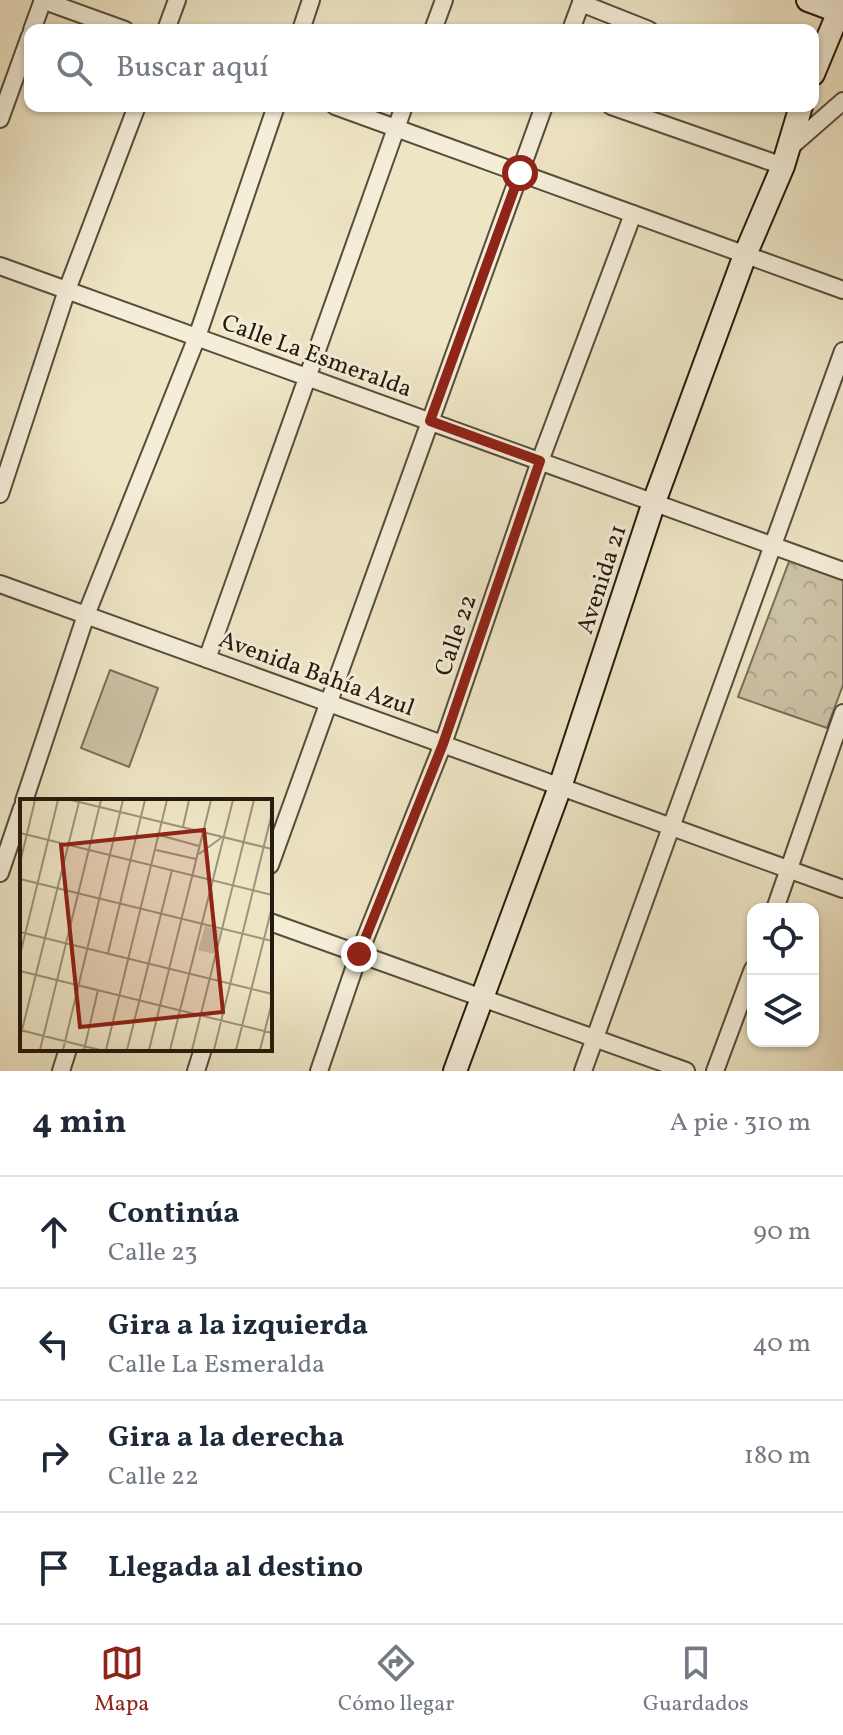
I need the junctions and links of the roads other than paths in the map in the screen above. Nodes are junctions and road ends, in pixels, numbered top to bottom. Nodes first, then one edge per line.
1 (43, 0) edge
2 (177, 0) edge
3 (311, 0) edge
4 (444, 0) edge
5 (808, 0) edge
6 (581, 2) edge
7 (842, 9) edge
8 (34, 24) edge
9 (109, 24) edge
10 (168, 24) edge
11 (303, 24) edge
12 (435, 24) edge
13 (573, 24) edge
14 (634, 24) edge
15 (24, 53) edge
16 (819, 61) edge
17 (843, 101) edge
18 (135, 112) edge
19 (274, 112) edge
20 (352, 112) edge
21 (402, 112) edge
22 (542, 112) edge
23 (631, 112) edge
24 (799, 112) edge
25 (0, 119) edge
26 (396, 128) junction
27 (785, 158) junction
28 (520, 173) junction
29 (633, 214) junction
30 (745, 255) junction
31 (0, 266) edge
32 (67, 290) junction
33 (843, 290) edge
34 (197, 337) junction
35 (843, 351) edge
36 (310, 378) junction
37 (430, 421) junction
38 (540, 461) junction
39 (0, 494) edge
40 (654, 502) junction
41 (773, 545) junction
42 (843, 571) edge
43 (0, 584) edge
44 (86, 615) junction
45 (207, 659) junction
46 (329, 703) junction
47 (843, 713) edge
48 (443, 744) junction
49 (560, 787) junction
50 (25, 799) edge
51 (671, 827) junction
52 (12, 829) edge
53 (272, 860) edge
54 (790, 870) junction
55 (0, 873) edge
56 (843, 889) edge
57 (777, 903) edge
58 (272, 923) edge
59 (359, 954) junction
60 (751, 975) edge
61 (482, 998) junction
62 (595, 1038) junction
63 (67, 1051) edge
64 (202, 1051) edge
65 (61, 1071) edge
66 (196, 1071) edge
67 (319, 1071) edge
68 (455, 1071) edge
69 (583, 1071) edge
70 (686, 1071) edge
71 (715, 1071) edge

1 - 8 street
1 - 9 street
2 - 10 street
3 - 11 street
4 - 12 street
5 - 7 street
6 - 13 street
6 - 14 street
7 - 16 street
15 - 25 street
17 - 27 street
18 - 32 street
19 - 34 street
20 - 26 street
21 - 26 street
22 - 28 street
23 - 27 street
24 - 27 street, Avenida 21
26 - 28 street
26 - 36 street
27 - 30 street, Avenida 21
28 - 29 street
28 - 37 street
29 - 30 street
29 - 38 street, Calle 22
30 - 33 street
30 - 40 street, Avenida 21
31 - 32 street, Calle La Esmeralda
32 - 34 street, Calle La Esmeralda
32 - 39 street
34 - 36 street, Calle La Esmeralda
34 - 44 street
35 - 41 street
36 - 37 street, Calle La Esmeralda
36 - 45 street
37 - 38 street, Calle La Esmeralda
37 - 46 street
38 - 40 street, Calle La Esmeralda
38 - 48 street, Calle 22
40 - 41 street, Calle La Esmeralda
40 - 49 street, Avenida 21
41 - 42 street, Calle La Esmeralda
41 - 51 street
43 - 44 street, Avenida Bahía Azul
44 - 45 street, Avenida Bahía Azul
44 - 50 street
45 - 46 street, Avenida Bahía Azul
46 - 48 street, Avenida Bahía Azul
46 - 53 street
47 - 54 street
48 - 49 street, Avenida Bahía Azul
48 - 59 street, Calle 22
49 - 51 street, Avenida Bahía Azul
49 - 61 street, Avenida 21
51 - 54 street, Avenida Bahía Azul
51 - 62 street
52 - 55 street
54 - 56 street, Avenida Bahía Azul
54 - 57 street
58 - 59 street
59 - 61 street
59 - 67 street, Calle 22
60 - 71 street
61 - 62 street
61 - 68 street, Avenida 21
62 - 69 street
62 - 70 street
63 - 65 street
64 - 66 street

